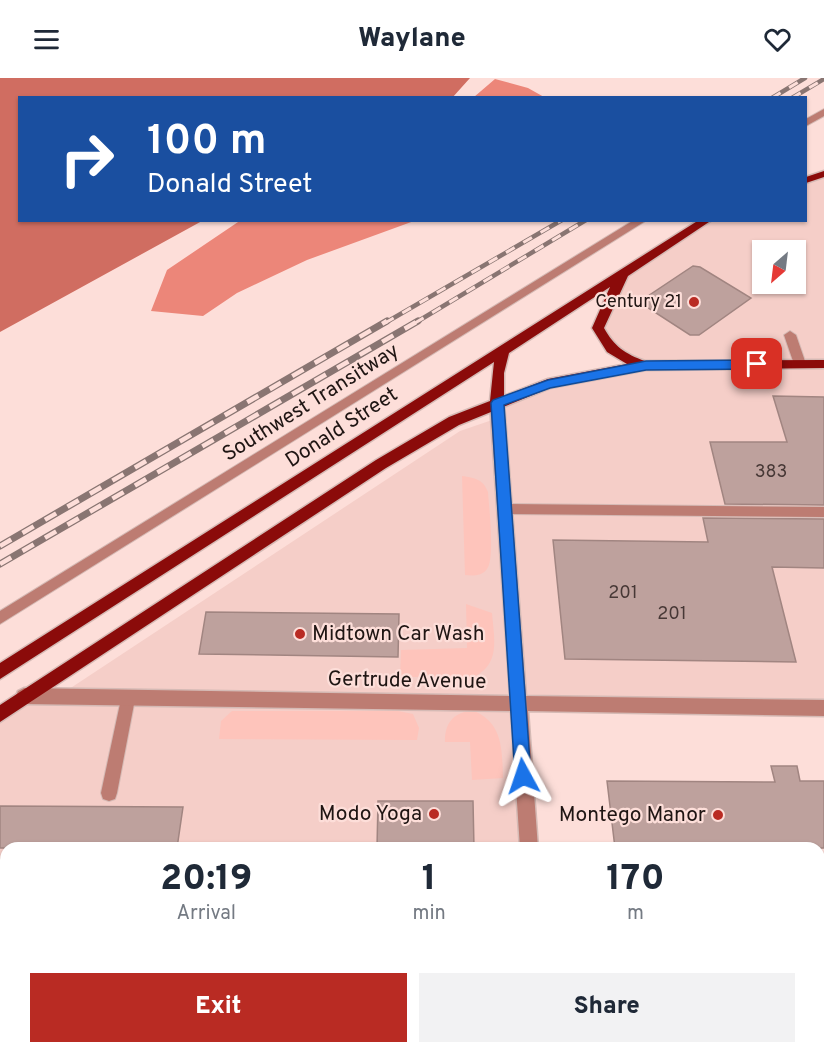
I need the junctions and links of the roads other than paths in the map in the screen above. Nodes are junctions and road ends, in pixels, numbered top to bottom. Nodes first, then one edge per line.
1 (824, 112) edge
2 (807, 122) edge
3 (824, 174) edge
4 (807, 180) edge
5 (639, 222) edge
6 (704, 222) edge
7 (624, 274) junction
8 (790, 336) dead end
9 (502, 350) junction
10 (800, 364) junction
11 (824, 364) edge
12 (646, 365) junction
13 (497, 403) junction
14 (506, 509) junction
15 (824, 512) edge
16 (0, 618) edge
17 (0, 672) edge
18 (24, 696) junction
19 (128, 699) junction
20 (518, 705) junction
21 (824, 708) edge
22 (0, 714) edge
23 (109, 793) dead end
24 (529, 842) edge

1 - 2 lane
3 - 4 main road
5 - 16 lane, Southwest Transitway
6 - 7 main road, Donald Street
7 - 9 main road, Donald Street
7 - 12 main road
8 - 10 lane
9 - 13 main road
9 - 17 main road, Donald Street
10 - 11 main road
10 - 12 main road
12 - 13 main road
13 - 14 street
13 - 18 main road
14 - 15 lane
14 - 20 street
18 - 19 street, Gertrude Avenue
18 - 22 main road
19 - 20 street, Gertrude Avenue
19 - 23 lane
20 - 21 street, Gertrude Avenue
20 - 24 street

